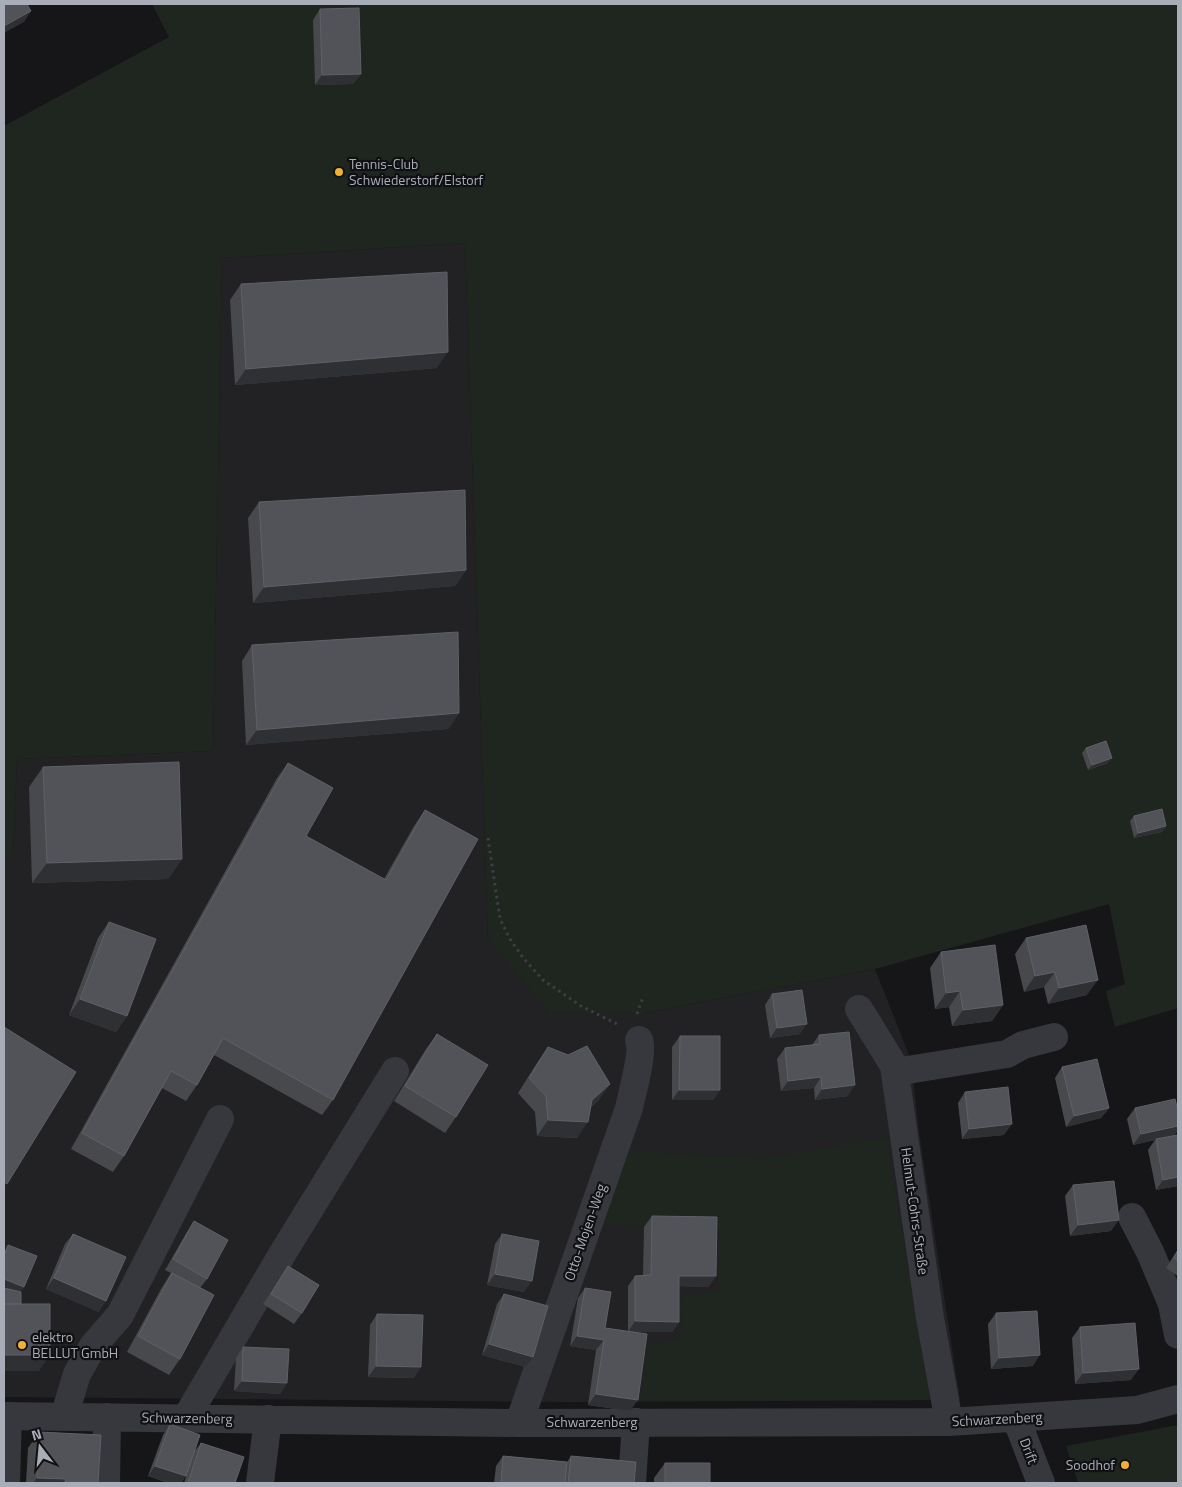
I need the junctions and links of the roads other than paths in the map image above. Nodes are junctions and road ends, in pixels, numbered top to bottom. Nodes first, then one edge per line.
1 (859, 1009) dead end
2 (1054, 1037) dead end
3 (639, 1040) road end
4 (395, 1071) dead end
5 (895, 1072) junction
6 (220, 1119) dead end
7 (1132, 1217) dead end
8 (1178, 1335) edge
9 (1178, 1399) edge
10 (6, 1416) edge
11 (64, 1417) junction
12 (107, 1417) junction
13 (186, 1418) junction
14 (1016, 1418) junction
15 (268, 1419) junction
16 (636, 1422) junction
17 (949, 1422) junction
18 (520, 1423) junction
19 (6, 1483) edge
20 (106, 1483) edge
21 (260, 1483) edge
22 (632, 1483) edge
23 (1041, 1483) edge

1 - 5 street, Helmut-Cohrs-Straße
2 - 5 street
3 - 18 street, Otto-Mojen-Weg
4 - 13 street
5 - 17 street, Helmut-Cohrs-Straße
6 - 11 street
7 - 8 street
9 - 14 street, Schwarzenberg
10 - 11 street, Schwarzenberg
10 - 19 street
11 - 12 street, Schwarzenberg
12 - 13 street, Schwarzenberg
12 - 20 street
13 - 15 street, Schwarzenberg
14 - 17 street, Schwarzenberg
14 - 23 street, Drift
15 - 18 street, Schwarzenberg
15 - 21 street
16 - 17 street, Schwarzenberg
16 - 18 street, Schwarzenberg
16 - 22 street

